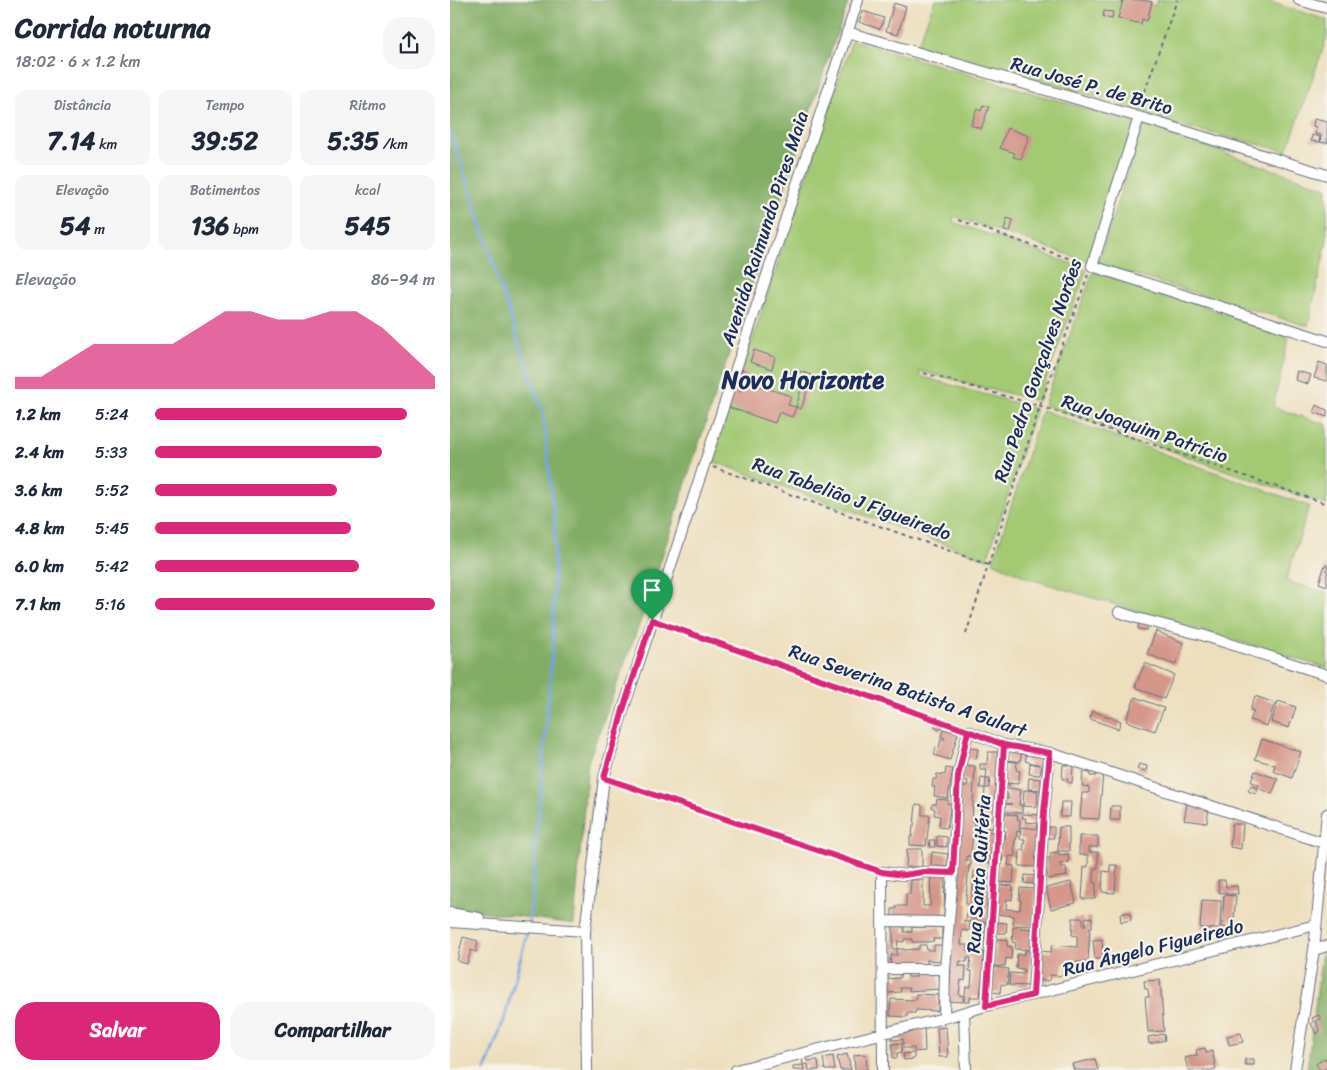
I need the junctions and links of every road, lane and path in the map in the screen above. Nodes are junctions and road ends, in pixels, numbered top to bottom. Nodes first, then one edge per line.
1 (858, 0) edge
2 (1177, 0) edge
3 (1299, 0) edge
4 (1327, 8) edge
5 (847, 32) junction
6 (1139, 117) junction
7 (1327, 175) edge
8 (959, 220) dead end
9 (1092, 266) junction
10 (1327, 341) edge
11 (924, 373) dead end
12 (1040, 406) junction
13 (704, 463) junction
14 (1327, 504) edge
15 (989, 565) junction
16 (1119, 612) dead end
17 (652, 620) junction
18 (966, 634) dead end
19 (1327, 675) edge
20 (968, 731) junction
21 (1004, 745) junction
22 (1050, 753) junction
23 (604, 778) junction
24 (1327, 814) edge
25 (1324, 843) junction
26 (882, 872) junction
27 (953, 873) junction
28 (450, 913) edge
29 (882, 921) junction
30 (450, 922) edge
31 (948, 922) junction
32 (1316, 925) junction
33 (529, 926) junction
34 (585, 930) junction
35 (1327, 946) edge
36 (1314, 950) junction
37 (883, 969) junction
38 (945, 969) junction
39 (1033, 995) junction
40 (986, 1006) junction
41 (964, 1013) junction
42 (944, 1018) junction
43 (884, 1033) junction
44 (587, 1070) edge
45 (736, 1070) edge
46 (883, 1070) edge
47 (966, 1070) edge
48 (1295, 1070) edge

1 - 5 street, Avenida Raimundo Pires Maia
2 - 6 path
3 - 4 street
5 - 6 street, Rua José P. de Brito
5 - 13 street, Avenida Raimundo Pires Maia
6 - 7 street, Rua José P. de Brito
6 - 9 street, Rua Pedro Gonçalves Norões
8 - 9 path
9 - 10 street
9 - 12 path, Rua Pedro Gonçalves Norões
11 - 12 path, Rua Joaquim Patrício
12 - 14 path, Rua Joaquim Patrício
12 - 15 path, Rua Pedro Gonçalves Norões
13 - 15 path, Rua Tabelião J Figueiredo
13 - 17 street, Avenida Raimundo Pires Maia
15 - 18 path, Rua Pedro Gonçalves Norões
16 - 19 street
17 - 20 path, Rua Severina Batista A Gulart
17 - 23 street, Avenida Raimundo Pires Maia
20 - 21 street, Rua Severina Batista A Gulart
20 - 27 street
21 - 22 street, Rua Severina Batista A Gulart
21 - 40 street, Rua Santa Quitéria
22 - 25 street, Rua Severina Batista A Gulart
22 - 39 street
23 - 26 path
23 - 34 street, Avenida Raimundo Pires Maia
24 - 25 street
25 - 32 street
26 - 27 street
26 - 29 street
27 - 31 street
28 - 33 street
29 - 31 street
29 - 37 street
30 - 33 street
31 - 38 street
32 - 36 street
32 - 39 street, Rua Ângelo Figueiredo
33 - 34 street
34 - 44 street
35 - 36 street
36 - 48 street
37 - 38 street
37 - 43 street
38 - 42 street
39 - 40 street, Rua Ângelo Figueiredo
40 - 41 street, Rua Ângelo Figueiredo
41 - 42 street, Rua Ângelo Figueiredo
41 - 47 street
42 - 43 street, Rua Ângelo Figueiredo
43 - 45 street, Rua Ângelo Figueiredo
43 - 46 street

